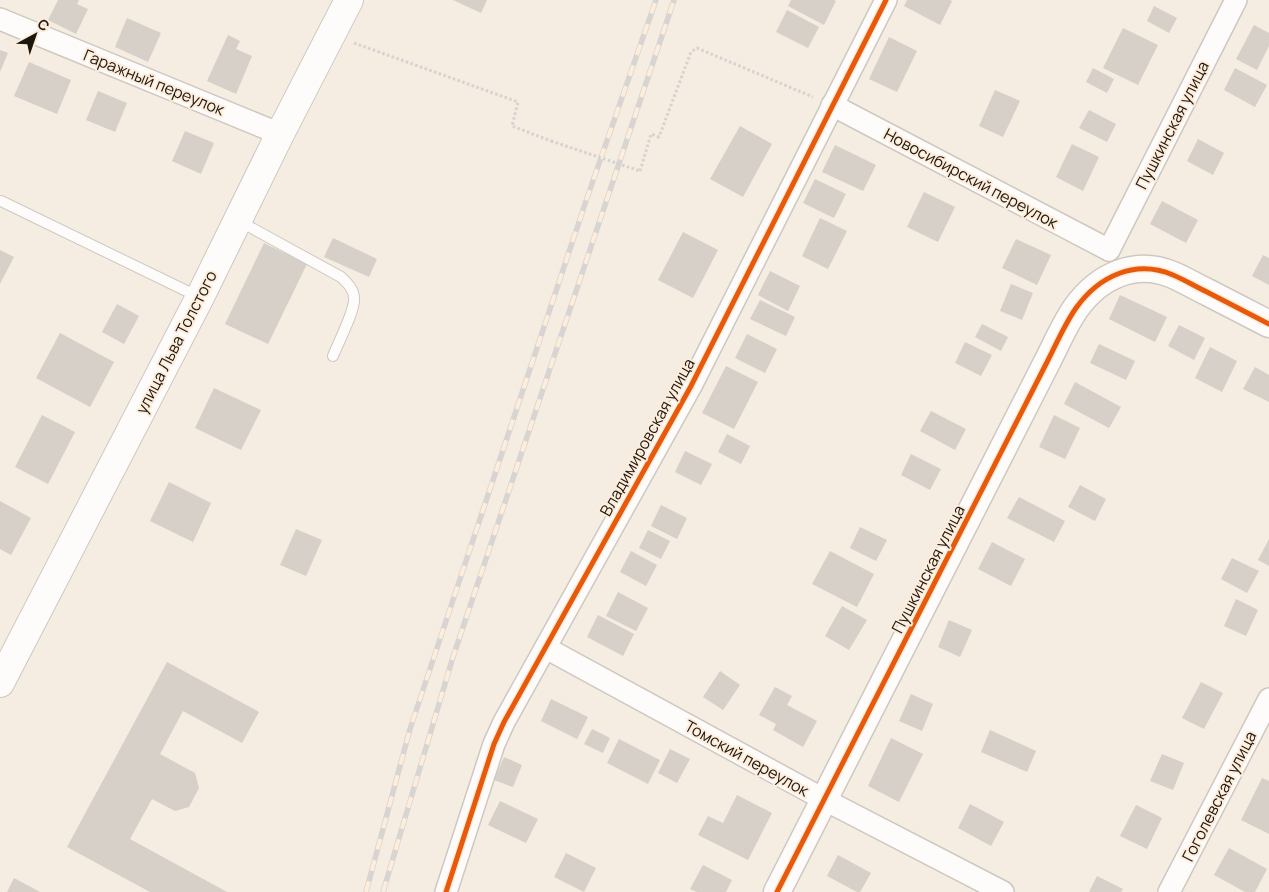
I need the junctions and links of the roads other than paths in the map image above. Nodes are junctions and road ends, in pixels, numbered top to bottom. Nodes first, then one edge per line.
1 (349, 0) edge
2 (886, 0) edge
3 (1236, 0) edge
4 (0, 19) edge
5 (832, 105) junction
6 (280, 134) junction
7 (2, 201) dead end
8 (238, 220) junction
9 (1114, 261) junction
10 (200, 297) junction
11 (1269, 324) edge
12 (333, 356) dead end
13 (546, 648) junction
14 (0, 683) edge
15 (1269, 699) edge
16 (825, 800) junction
17 (446, 892) edge
18 (777, 892) edge
19 (1003, 892) edge
20 (1169, 892) edge

1 - 6 main road, улица Льва Толстого
2 - 5 street, Владимировская улица
3 - 9 street, Пушкинская улица
4 - 6 street, Гаражный переулок
5 - 9 street, Новосибирский переулок
5 - 13 street, Владимировская улица
6 - 8 main road, улица Льва Толстого
7 - 10 lane
8 - 10 main road, улица Льва Толстого
8 - 12 lane
9 - 11 street
9 - 16 street, Пушкинская улица
10 - 14 main road, улица Льва Толстого
13 - 16 street, Томский переулок
13 - 17 street, Владимировская улица
15 - 20 street, Гоголевская улица
16 - 18 street, Пушкинская улица
16 - 19 street, Томский переулок

